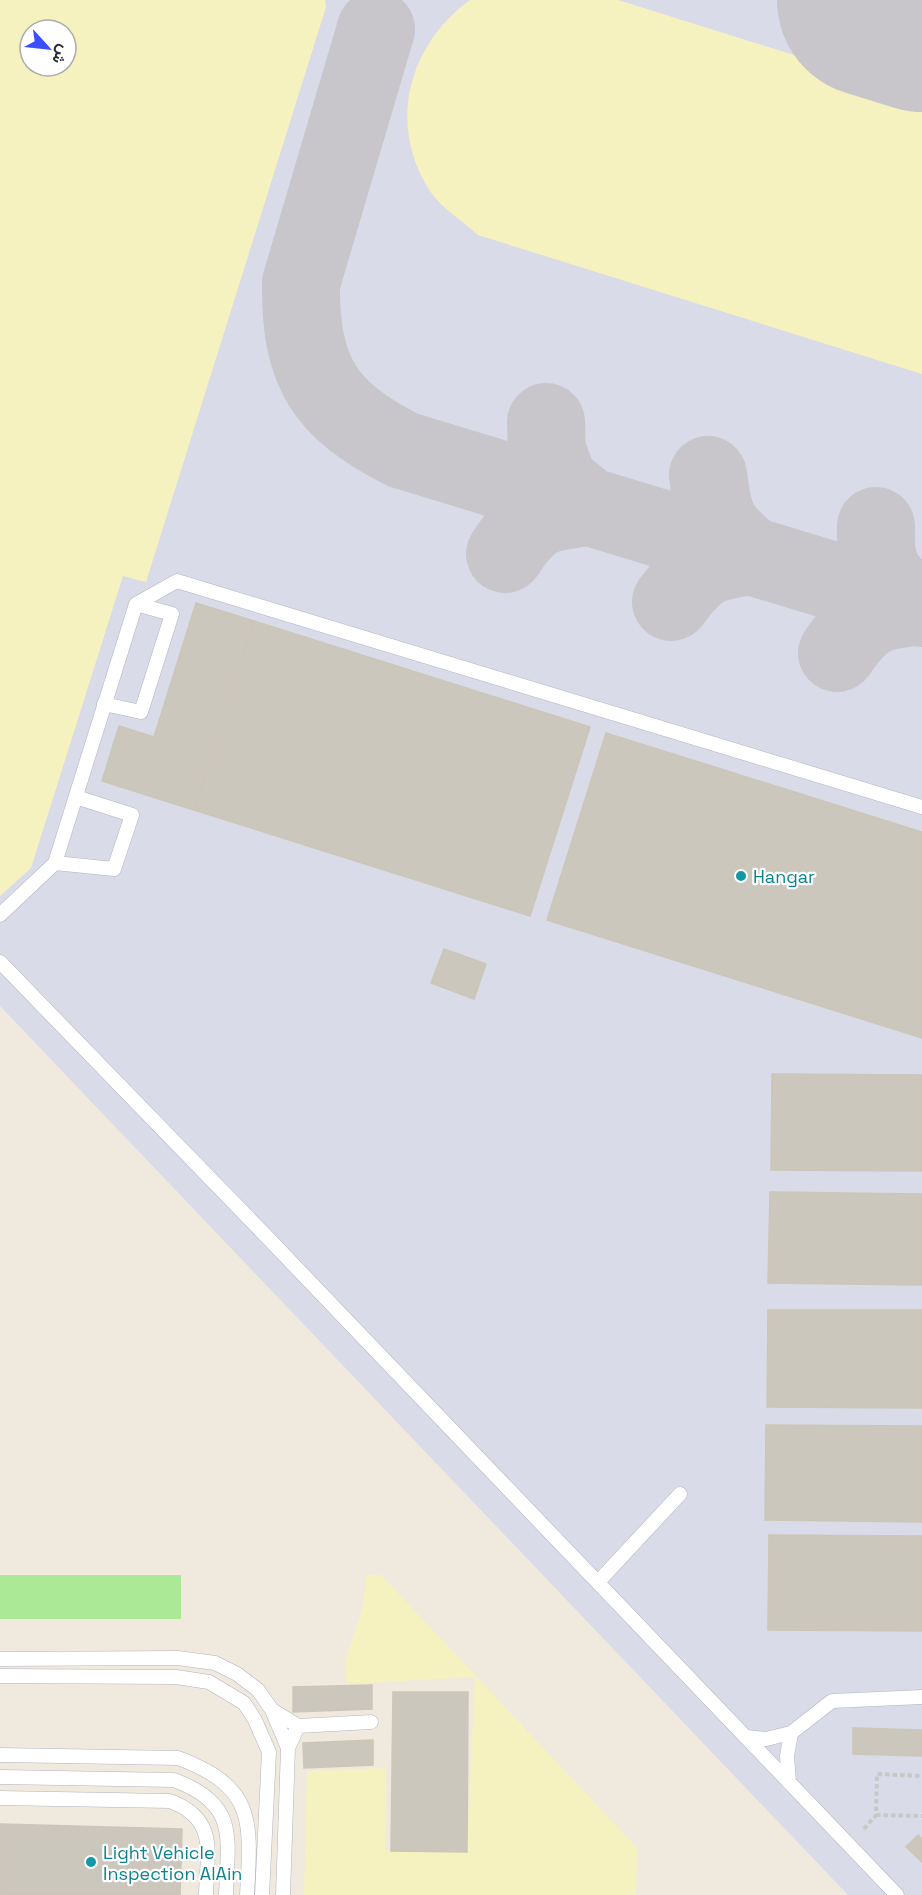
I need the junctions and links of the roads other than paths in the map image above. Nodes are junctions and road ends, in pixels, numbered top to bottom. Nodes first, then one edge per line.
1 (136, 604) junction
2 (104, 704) junction
3 (76, 797) junction
4 (922, 807) edge
5 (55, 863) junction
6 (0, 915) edge
7 (0, 962) edge
8 (680, 1494) dead end
9 (598, 1582) junction
10 (0, 1659) edge
11 (0, 1676) edge
12 (922, 1697) edge
13 (272, 1710) junction
14 (371, 1722) dead end
15 (298, 1726) junction
16 (791, 1733) junction
17 (746, 1737) junction
18 (288, 1748) junction
19 (0, 1755) edge
20 (0, 1777) edge
21 (789, 1782) junction
22 (0, 1798) edge
23 (206, 1895) edge
24 (226, 1895) edge
25 (247, 1895) edge
26 (262, 1895) edge
27 (283, 1895) edge
28 (897, 1895) edge

1 - 2 lane
1 - 2 lane
1 - 4 lane
2 - 3 lane
3 - 5 lane
3 - 5 lane
5 - 6 lane
7 - 9 lane
8 - 9 lane
9 - 17 lane
10 - 13 lane
11 - 26 lane
12 - 16 lane
13 - 15 lane
13 - 18 lane
14 - 15 lane
15 - 18 lane
16 - 17 lane
16 - 21 lane
17 - 21 lane
18 - 27 lane
19 - 25 lane
20 - 24 lane
21 - 28 lane
22 - 23 lane

